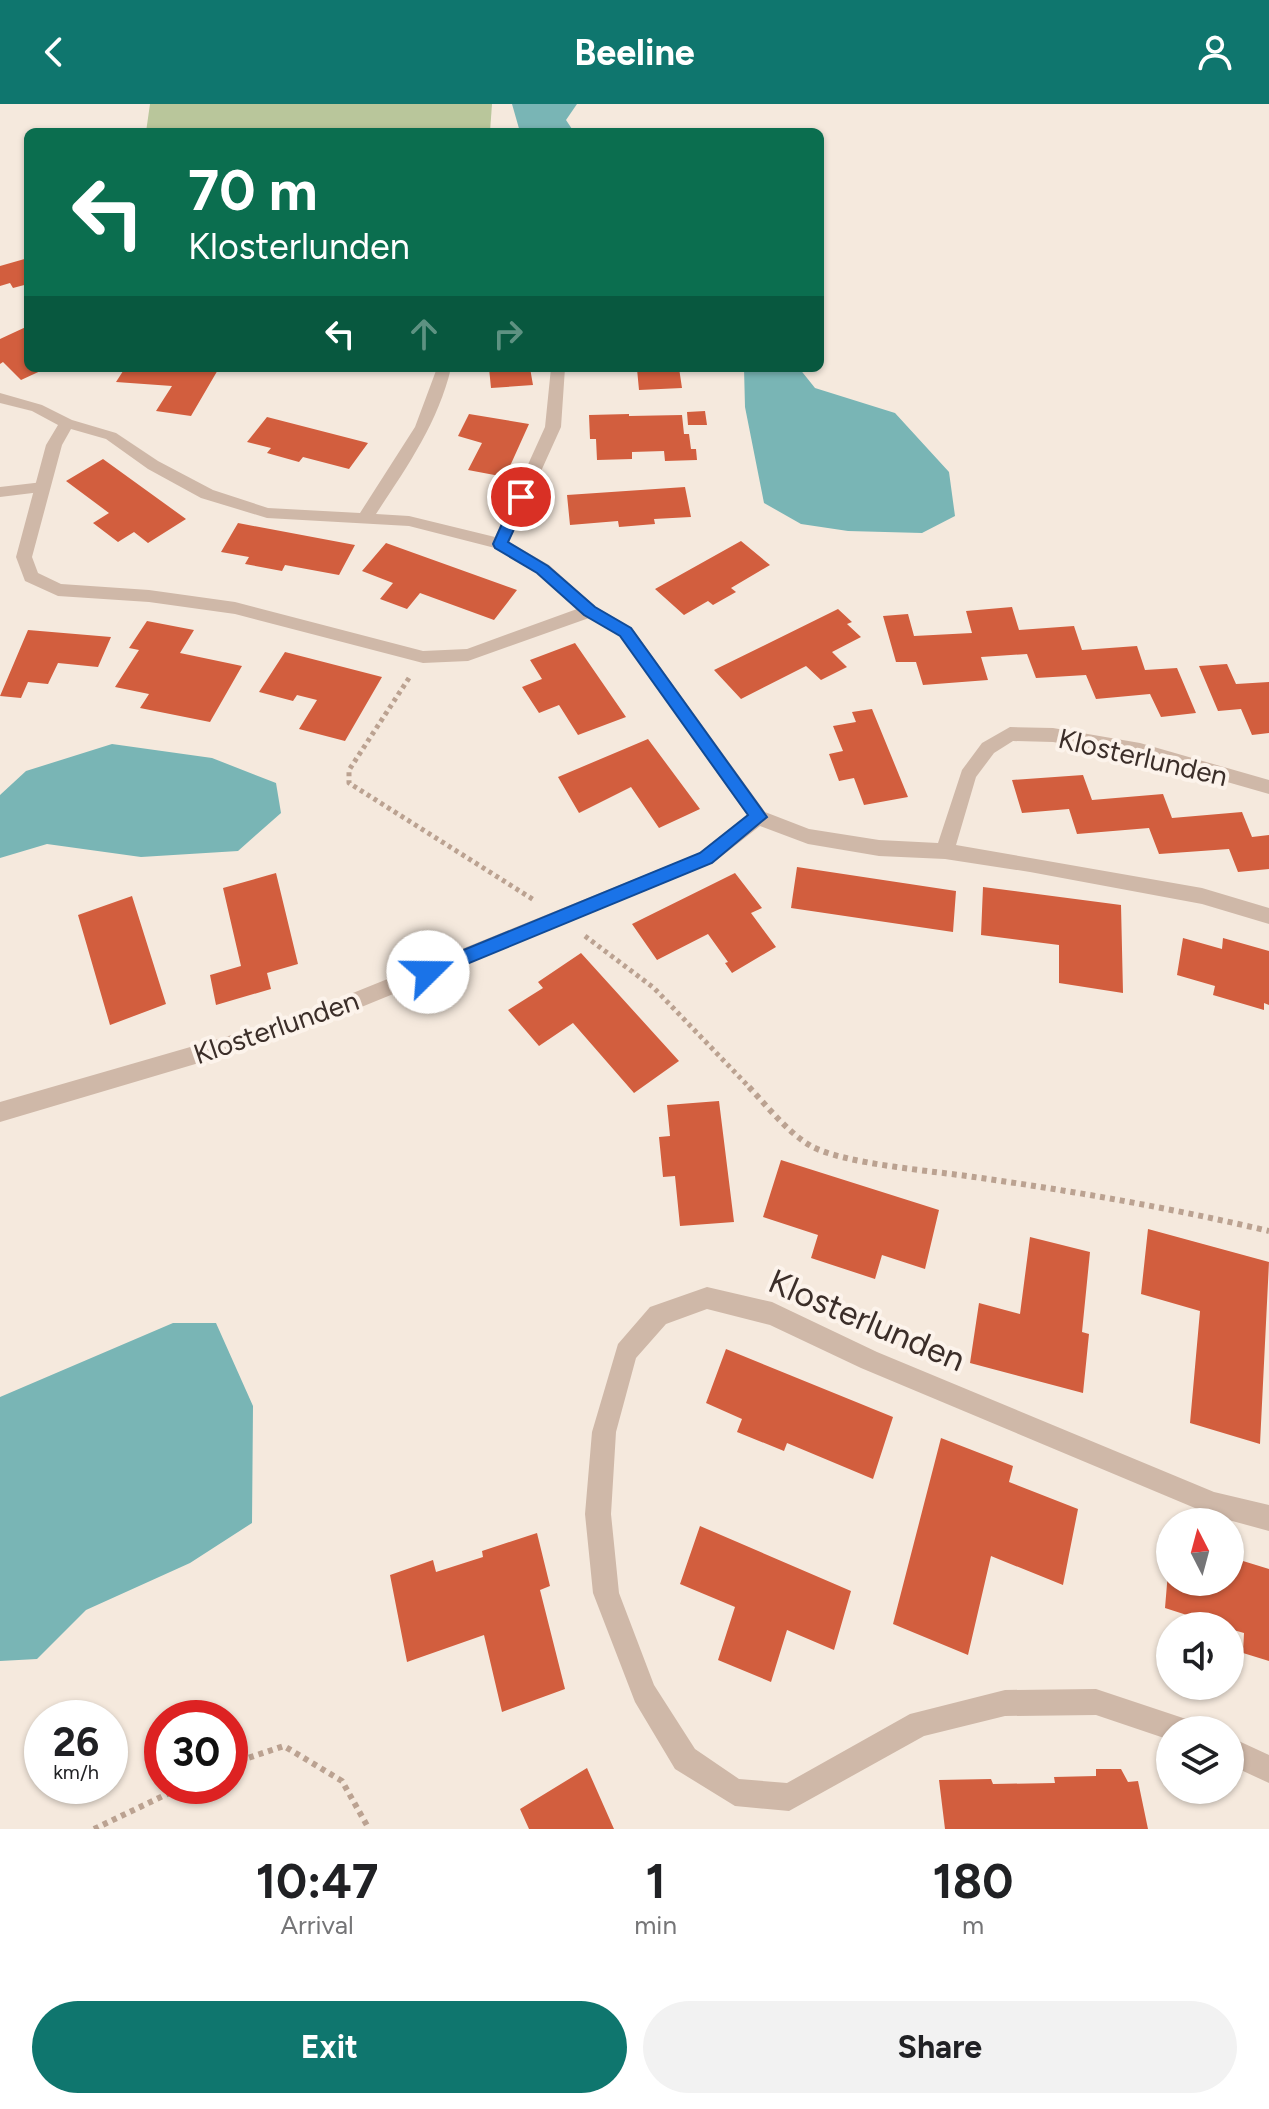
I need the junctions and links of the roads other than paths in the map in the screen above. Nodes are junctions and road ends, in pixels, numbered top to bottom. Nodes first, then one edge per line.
1 (443, 372) edge
2 (558, 372) edge
3 (0, 398) edge
4 (67, 423) junction
5 (43, 487) junction
6 (0, 492) edge
7 (366, 516) junction
8 (500, 544) junction
9 (590, 611) junction
10 (1269, 787) edge
11 (758, 817) junction
12 (945, 851) junction
13 (1269, 916) edge
14 (0, 1112) edge
15 (1269, 1518) edge
16 (1156, 1722) edge
17 (1244, 1757) edge
18 (1269, 1769) edge

1 - 7 street
2 - 8 street
3 - 4 street
4 - 5 street
4 - 7 street
5 - 6 street
5 - 9 street
7 - 8 street
8 - 9 street
9 - 11 street
10 - 12 street, Klosterlunden
11 - 12 street
11 - 14 street, Klosterlunden
12 - 13 street
15 - 16 street, Klosterlunden
17 - 18 street

